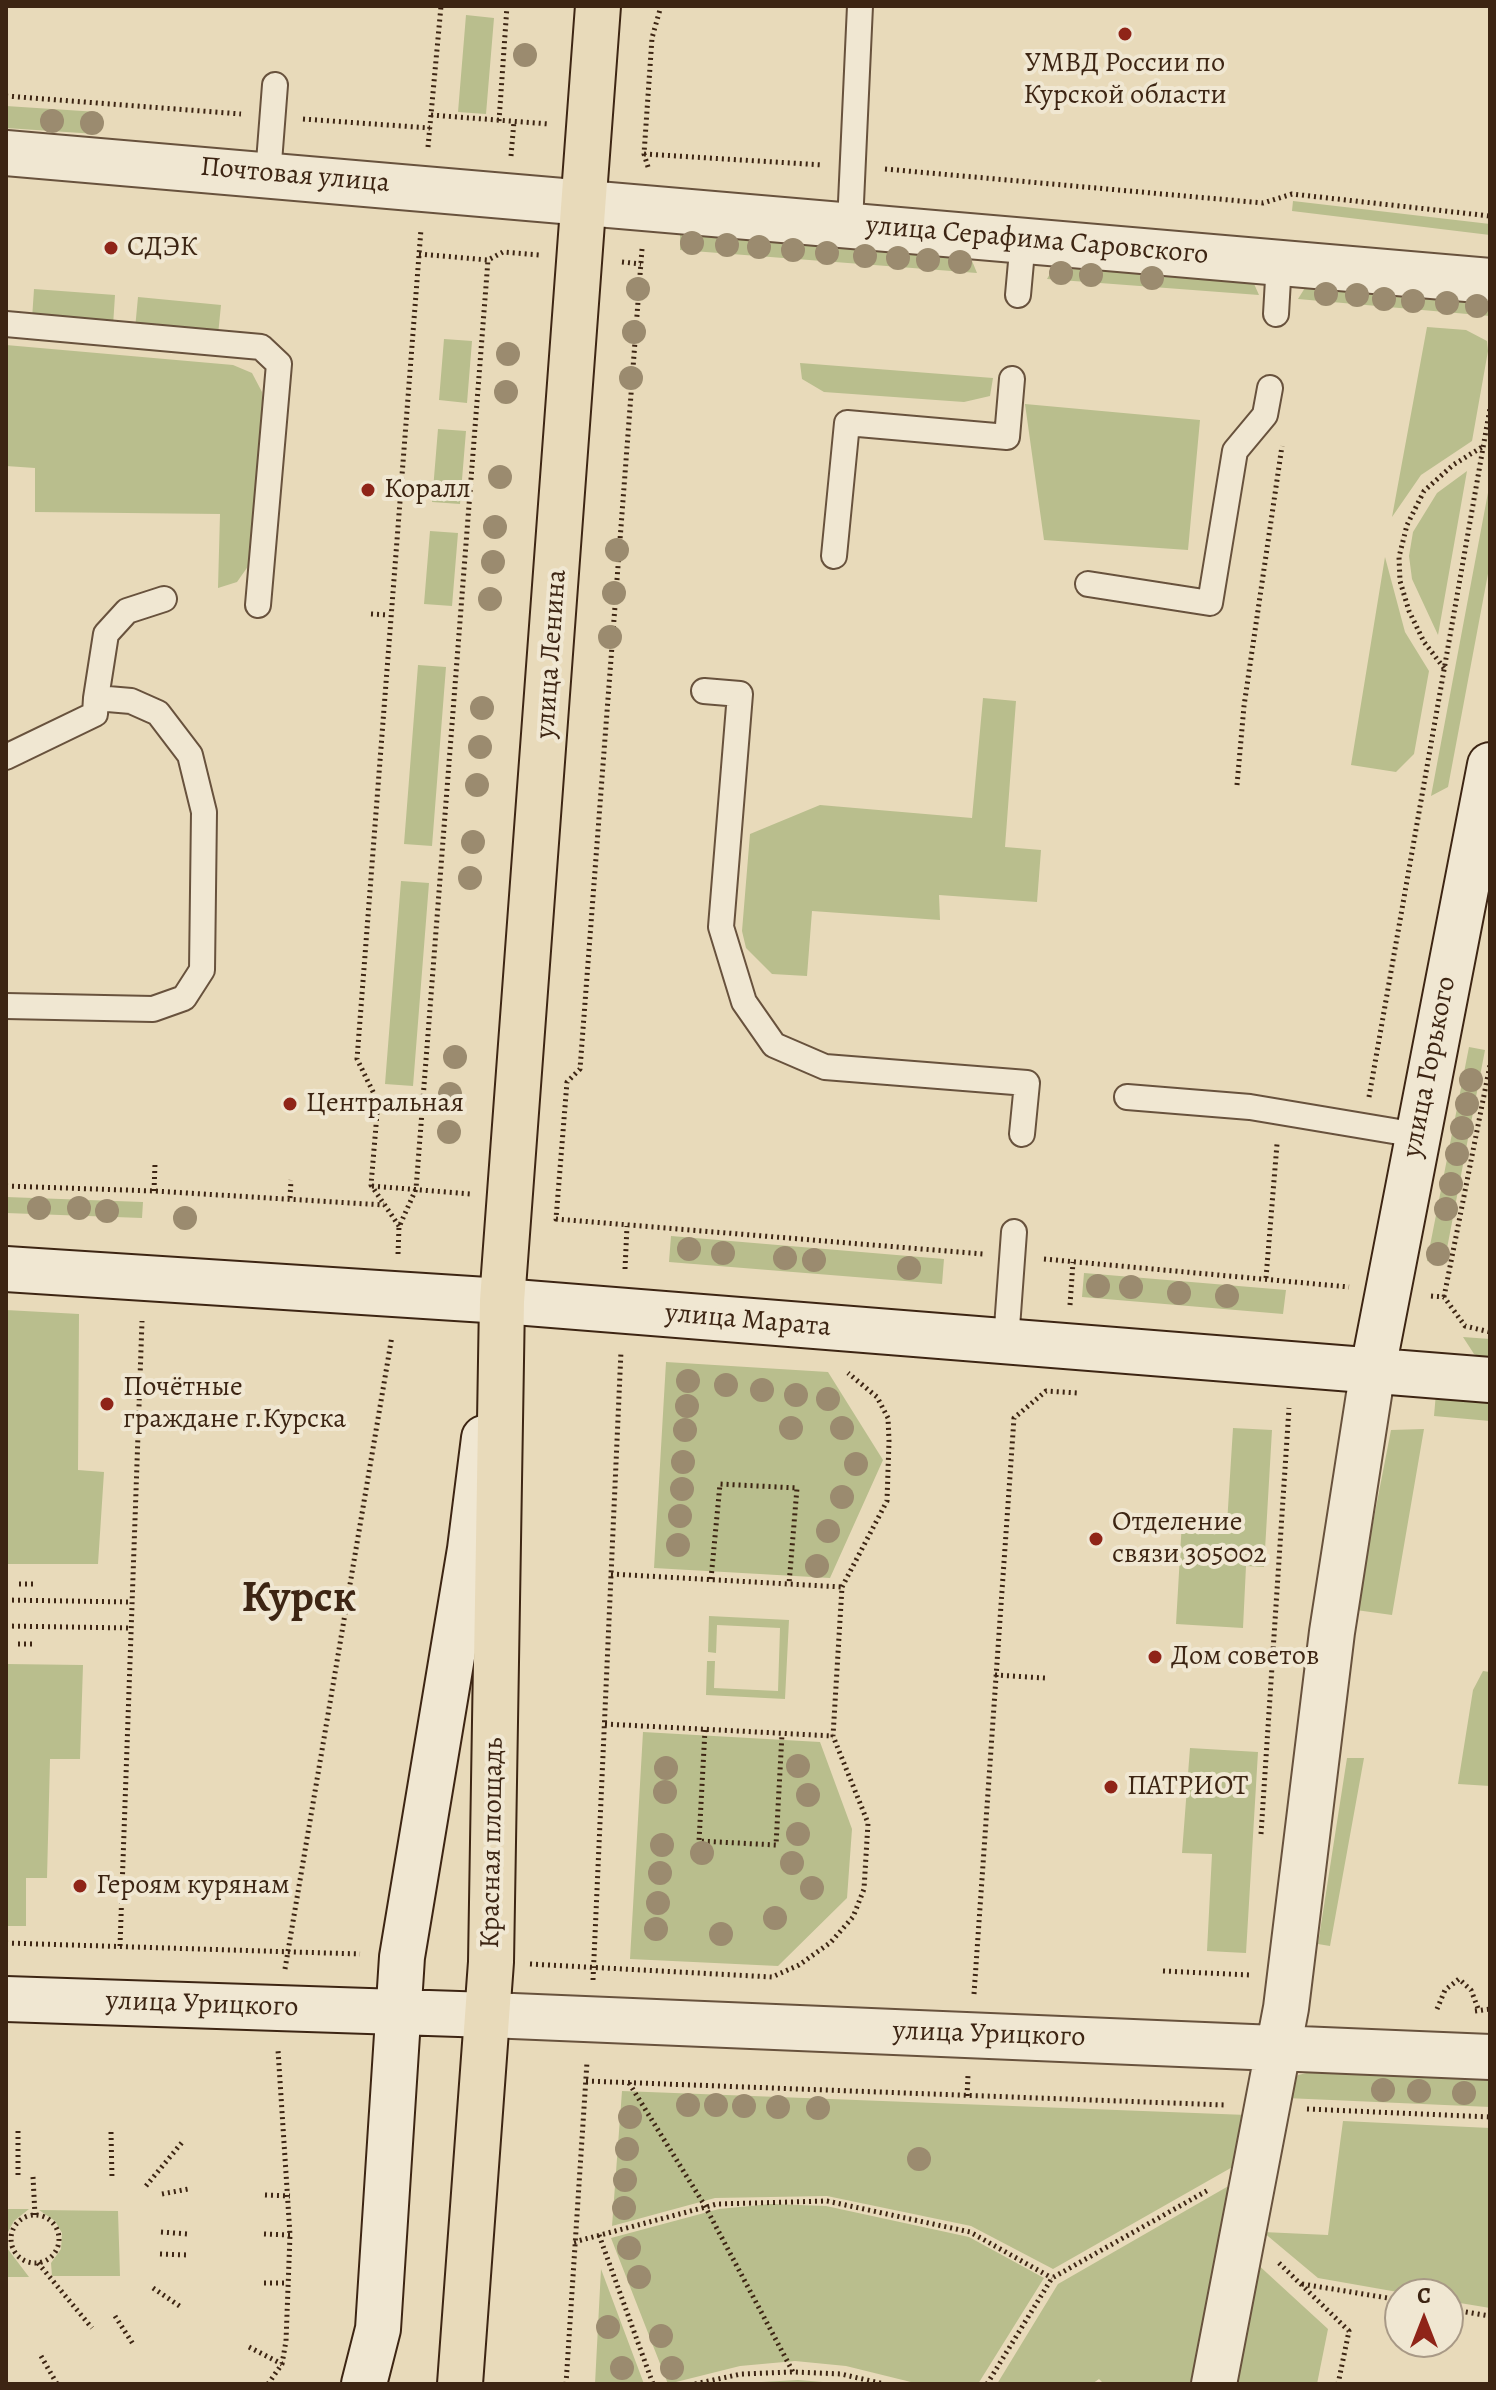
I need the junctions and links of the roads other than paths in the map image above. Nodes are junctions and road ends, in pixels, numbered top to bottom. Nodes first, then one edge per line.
1 (598, 6) edge
2 (860, 6) edge
3 (275, 85) dead end
4 (6, 153) edge
5 (268, 175) junction
6 (584, 201) junction
7 (850, 224) junction
8 (1023, 240) junction
9 (1279, 262) junction
10 (1490, 281) edge
11 (1018, 295) dead end
12 (1276, 314) dead end
13 (6, 324) edge
14 (1012, 379) dead end
15 (1270, 388) dead end
16 (834, 556) dead end
17 (1088, 584) dead end
18 (164, 599) dead end
19 (258, 605) dead end
20 (704, 691) dead end
21 (96, 698) junction
22 (6, 757) edge
23 (1490, 765) edge
24 (6, 1006) edge
25 (1127, 1097) dead end
26 (1022, 1134) dead end
27 (1417, 1135) junction
28 (1014, 1232) dead end
29 (6, 1269) edge
30 (502, 1301) junction
31 (1006, 1341) junction
32 (1373, 1369) junction
33 (1490, 1380) edge
34 (6, 1999) edge
35 (399, 2012) junction
36 (489, 2015) junction
37 (1282, 2028) junction
38 (1490, 2057) edge
39 (378, 2329) junction
40 (364, 2384) edge
41 (372, 2384) edge
42 (460, 2384) edge
43 (1214, 2384) edge

1 - 6 main road, улица Ленина
2 - 7 lane
3 - 5 lane
4 - 5 street, Почтовая улица
5 - 6 street, Почтовая улица
6 - 7 street, улица Серафима Саровского
6 - 30 main road, улица Ленина
7 - 8 street, улица Серафима Саровского
8 - 9 street, улица Серафима Саровского
8 - 11 lane
9 - 10 street, улица Серафима Саровского
9 - 12 lane
13 - 19 lane
14 - 16 lane
15 - 17 lane
18 - 21 lane
20 - 26 lane
21 - 22 lane
21 - 24 lane
23 - 27 street, улица Горького
25 - 27 lane
27 - 32 street, улица Горького
28 - 31 lane
29 - 30 street, улица Марата
30 - 31 street, улица Марата
30 - 35 street
30 - 36 main road, Красная площадь
31 - 32 street, улица Марата
32 - 33 street, улица Марата
32 - 37 street, улица Горького
34 - 35 street, улица Урицкого
35 - 36 street, улица Урицкого
35 - 39 street
36 - 37 street, улица Урицкого
36 - 42 main road, Красная площадь
37 - 38 street, улица Урицкого
37 - 43 street, улица Горького
39 - 40 street
39 - 41 street

